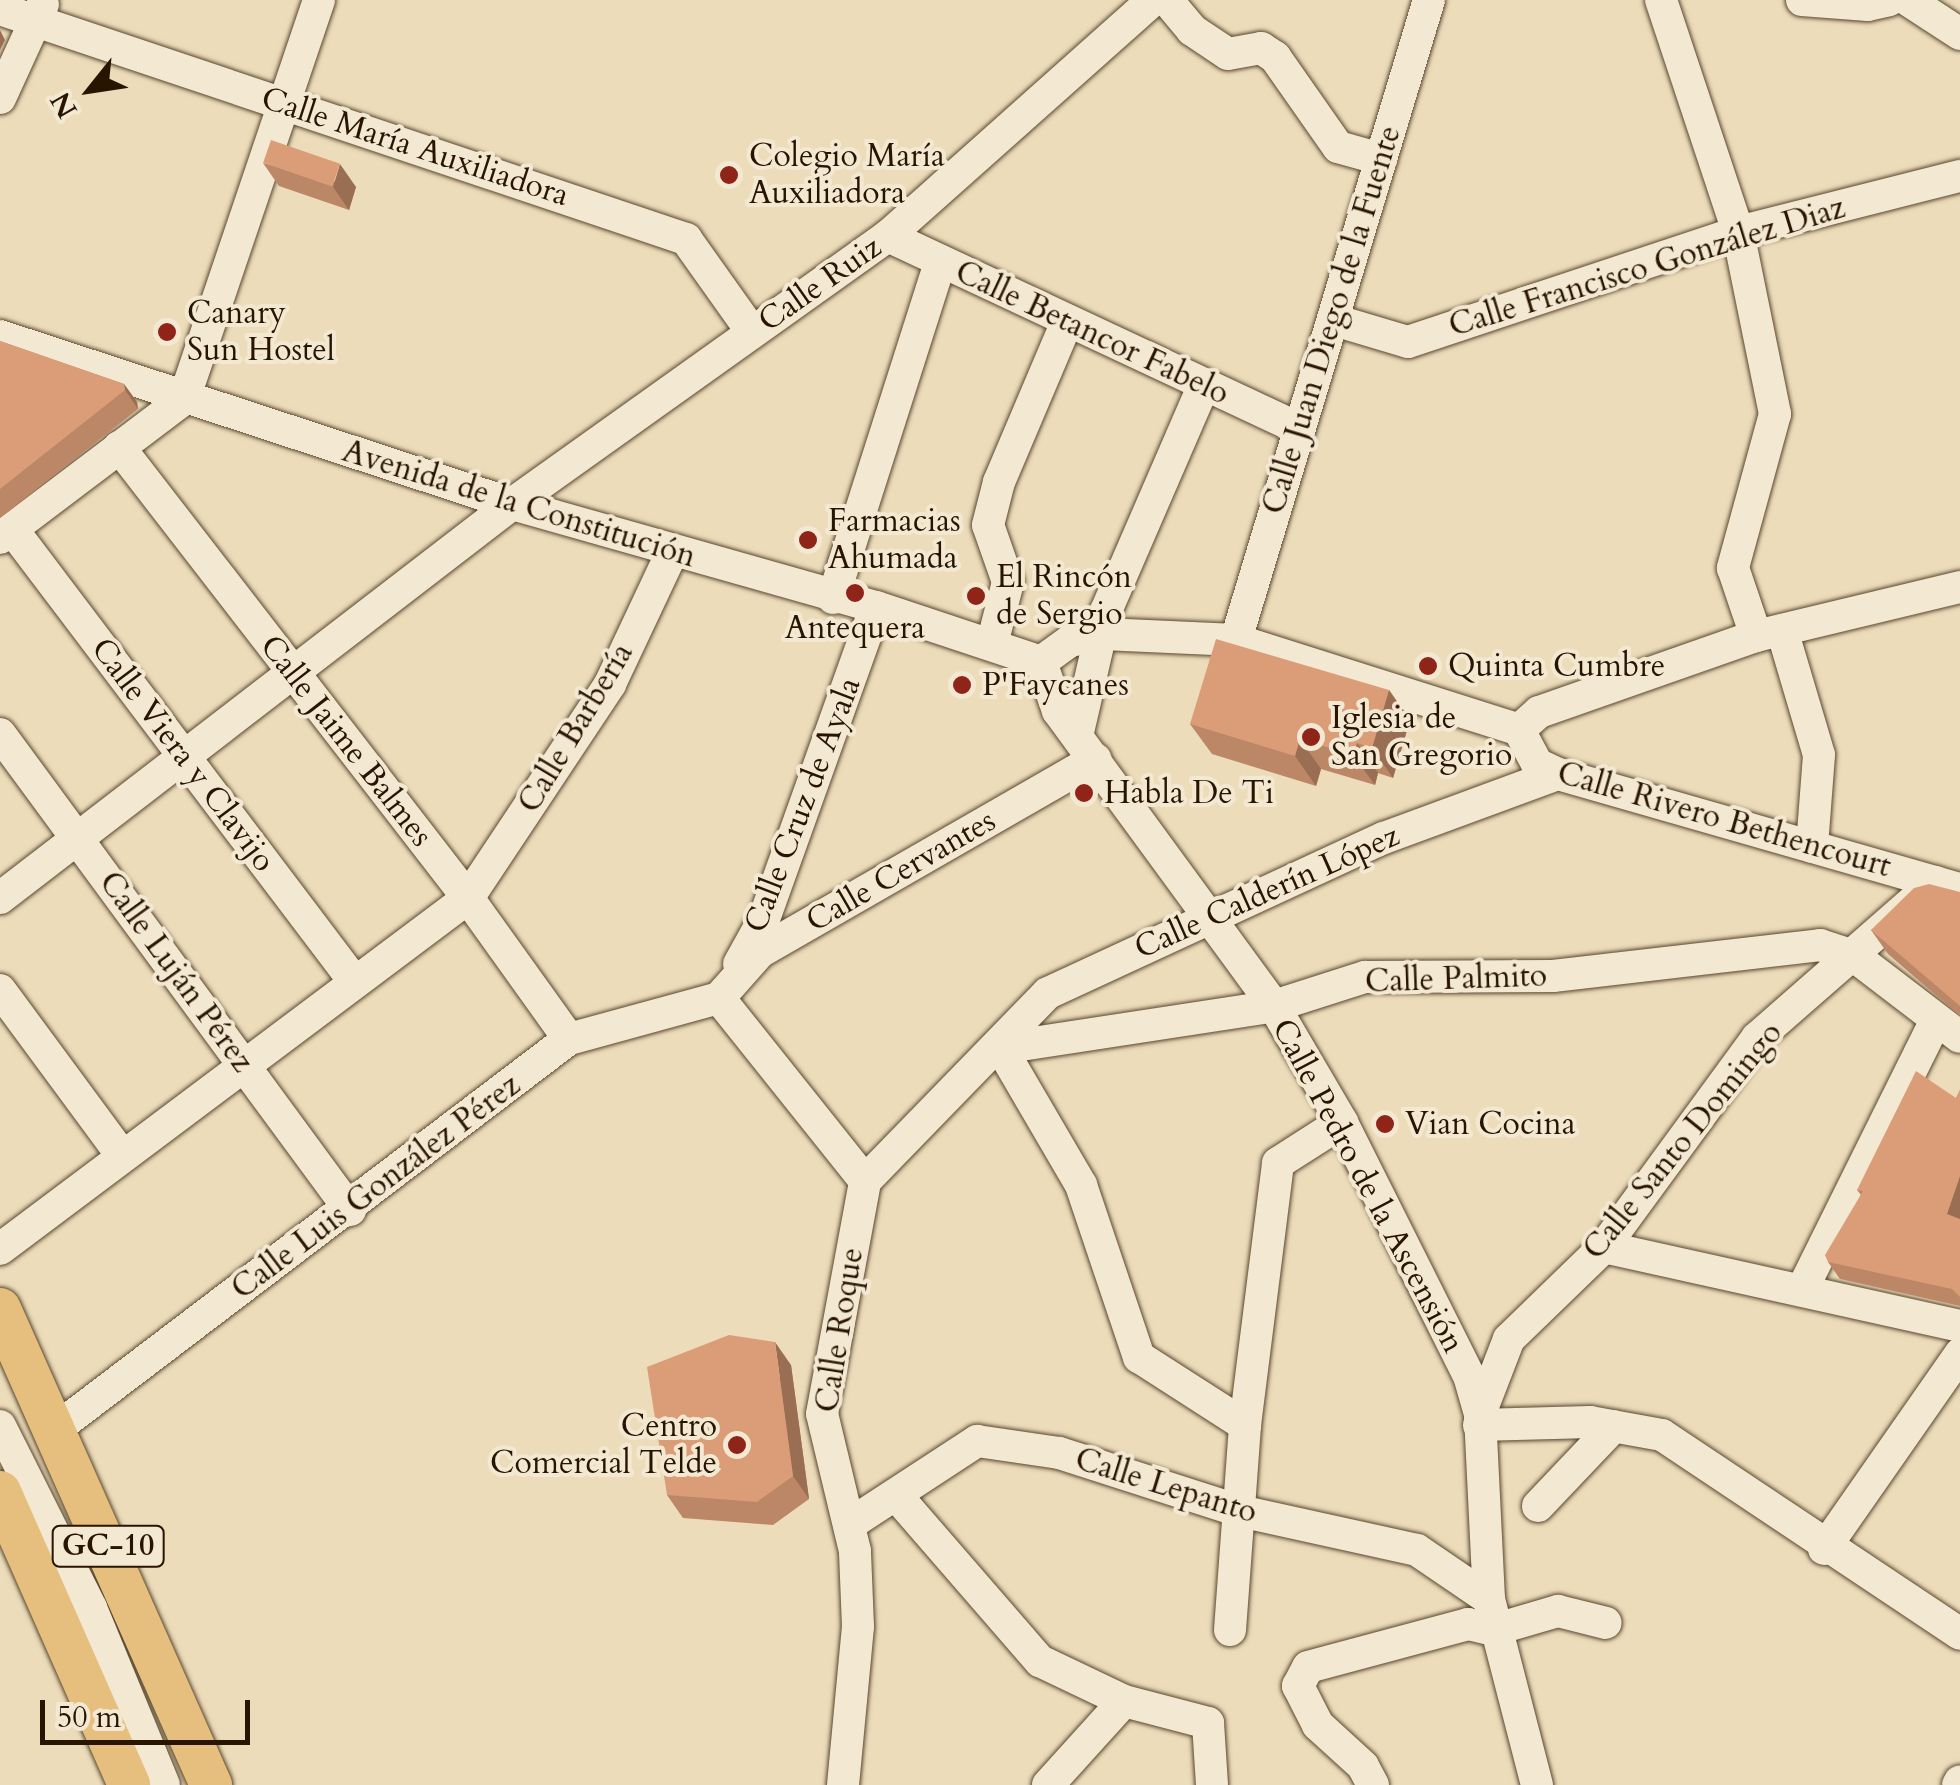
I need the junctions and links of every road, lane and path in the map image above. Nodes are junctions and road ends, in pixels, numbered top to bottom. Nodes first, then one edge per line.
1 (319, 0) edge
2 (1152, 0) edge
3 (1167, 0) edge
4 (1429, 0) edge
5 (1661, 0) edge
6 (1802, 0) edge
7 (1889, 0) edge
8 (1908, 0) edge
9 (0, 9) edge
10 (40, 10) edge
11 (1960, 34) edge
12 (0, 98) edge
13 (286, 106) junction
14 (1381, 159) junction
15 (1960, 176) edge
16 (1738, 232) junction
17 (888, 236) junction
18 (940, 263) junction
19 (1334, 320) junction
20 (1067, 322) junction
21 (752, 332) junction
22 (0, 336) edge
23 (1204, 384) junction
24 (184, 399) junction
25 (1297, 428) junction
26 (119, 447) junction
27 (512, 504) junction
28 (6, 534) edge
29 (672, 552) junction
30 (1960, 587) edge
31 (833, 598) junction
32 (876, 607) junction
33 (1769, 633) junction
34 (1103, 634) junction
35 (1236, 640) junction
36 (992, 644) junction
37 (1044, 659) junction
38 (294, 675) junction
39 (1518, 730) junction
40 (0, 734) edge
41 (1087, 746) junction
42 (187, 758) junction
43 (1558, 774) junction
44 (79, 840) junction
45 (1812, 848) junction
46 (1947, 886) edge
47 (0, 898) edge
48 (468, 898) junction
49 (1210, 914) junction
50 (1854, 956) junction
51 (354, 980) junction
52 (0, 990) edge
53 (719, 998) junction
54 (1274, 1006) junction
55 (1948, 1029) edge
56 (569, 1039) junction
57 (1001, 1048) junction
58 (243, 1065) junction
59 (1342, 1122) junction
60 (121, 1154) junction
61 (866, 1181) junction
62 (350, 1210) junction
63 (1604, 1246) junction
64 (0, 1249) edge
65 (1803, 1288) junction
66 (0, 1309) edge
67 (1960, 1326) edge
68 (1960, 1354) edge
69 (1479, 1420) junction
70 (0, 1426) edge
71 (1245, 1426) junction
72 (1614, 1426) junction
73 (57, 1428) junction
74 (0, 1492) edge
75 (896, 1495) junction
76 (1538, 1506) dead end
77 (1240, 1511) junction
78 (850, 1524) junction
79 (1824, 1549) junction
80 (1491, 1615) junction
81 (1606, 1624) dead end
82 (1230, 1630) dead end
83 (1960, 1634) edge
84 (1124, 1701) junction
85 (128, 1785) edge
86 (164, 1785) edge
87 (211, 1785) edge
88 (844, 1785) edge
89 (1048, 1785) edge
90 (1212, 1785) edge
91 (1373, 1785) edge
92 (1537, 1785) edge

1 - 13 street
2 - 17 street, Calle Ruiz
3 - 14 street
4 - 14 street, Calle Juan Diego de la Fuente
5 - 16 street
6 - 7 street
8 - 11 street
9 - 10 street, Calle María Auxiliadora
10 - 12 street
10 - 13 street, Calle María Auxiliadora
13 - 21 street, Calle María Auxiliadora
13 - 24 street
14 - 19 street, Calle Juan Diego de la Fuente
15 - 16 street, Calle Francisco González Diaz
16 - 19 street, Calle Francisco González Diaz
16 - 33 street
17 - 18 street, Calle Betancor Fabelo
17 - 21 street, Calle Ruiz
18 - 20 street, Calle Betancor Fabelo
18 - 31 street
19 - 25 street, Calle Juan Diego de la Fuente
20 - 23 street, Calle Betancor Fabelo
20 - 36 street
21 - 27 street, Calle Ruiz
22 - 24 street, Avenida de la Constitución
23 - 25 street, Calle Betancor Fabelo
23 - 34 street
24 - 26 street
24 - 27 street, Avenida de la Constitución
25 - 35 street, Calle Juan Diego de la Fuente
26 - 28 street
26 - 38 street, Calle Jaime Balmes
27 - 29 street, Avenida de la Constitución
27 - 38 street, Calle Ruiz
28 - 42 street, Calle Viera y Clavijo
29 - 31 street, Avenida de la Constitución
29 - 48 street, Calle Barbería
30 - 33 street
31 - 32 street, Avenida de la Constitución
32 - 36 street, Avenida de la Constitución
32 - 53 street, Calle Cruz de Ayala
33 - 39 street
33 - 45 street
34 - 35 street
34 - 37 street
34 - 41 street
35 - 39 street
36 - 37 street, Avenida de la Constitución
37 - 41 street, Calle Pedro de la Ascensión
38 - 42 street, Calle Ruiz
38 - 48 street, Calle Jaime Balmes
39 - 43 street, Calle Rivero Bethencourt
40 - 44 street, Calle Luján Pérez
41 - 49 street, Calle Pedro de la Ascensión
41 - 53 street, Calle Cervantes
42 - 44 street, Calle Ruiz
42 - 51 street, Calle Viera y Clavijo
43 - 45 street, Calle Rivero Bethencourt
43 - 49 street, Calle Calderín López
44 - 47 street, Calle Ruiz
44 - 58 street, Calle Luján Pérez
45 - 46 street, Calle Rivero Bethencourt
46 - 50 street, Calle Santo Domingo
48 - 51 street
48 - 56 street, Calle Jaime Balmes
49 - 54 street, Calle Pedro de la Ascensión
49 - 57 street, Calle Calderín López
50 - 54 street, Calle Palmito
50 - 55 street
50 - 63 street, Calle Santo Domingo
51 - 58 street
52 - 60 street
53 - 56 street, Calle Luis González Pérez
53 - 61 street
54 - 57 street, Calle Palmito
54 - 59 street, Calle Pedro de la Ascensión
55 - 65 street
56 - 62 street, Calle Luis González Pérez
57 - 61 street
57 - 71 street
58 - 60 street
58 - 62 street, Calle Luján Pérez
59 - 69 street, Calle Pedro de la Ascensión
59 - 71 street
60 - 64 street
61 - 78 street, Calle Roque
62 - 73 street, Calle Luis González Pérez
63 - 65 street
63 - 69 street, Calle Santo Domingo
65 - 67 street
66 - 73 main road, GC-10
68 - 79 street
69 - 72 street
69 - 80 street, Calle Santo Domingo
70 - 86 street
71 - 77 street
72 - 76 street
72 - 79 street
73 - 87 main road, GC-10
74 - 85 main road, GC-10
75 - 77 street, Calle Lepanto
75 - 78 street, Calle Lepanto
75 - 84 street
77 - 80 street, Calle Lepanto
77 - 82 street
78 - 88 street, Calle Roque
79 - 83 street
80 - 81 street
80 - 91 street
80 - 92 street, Calle Santo Domingo
84 - 89 street
84 - 90 street

